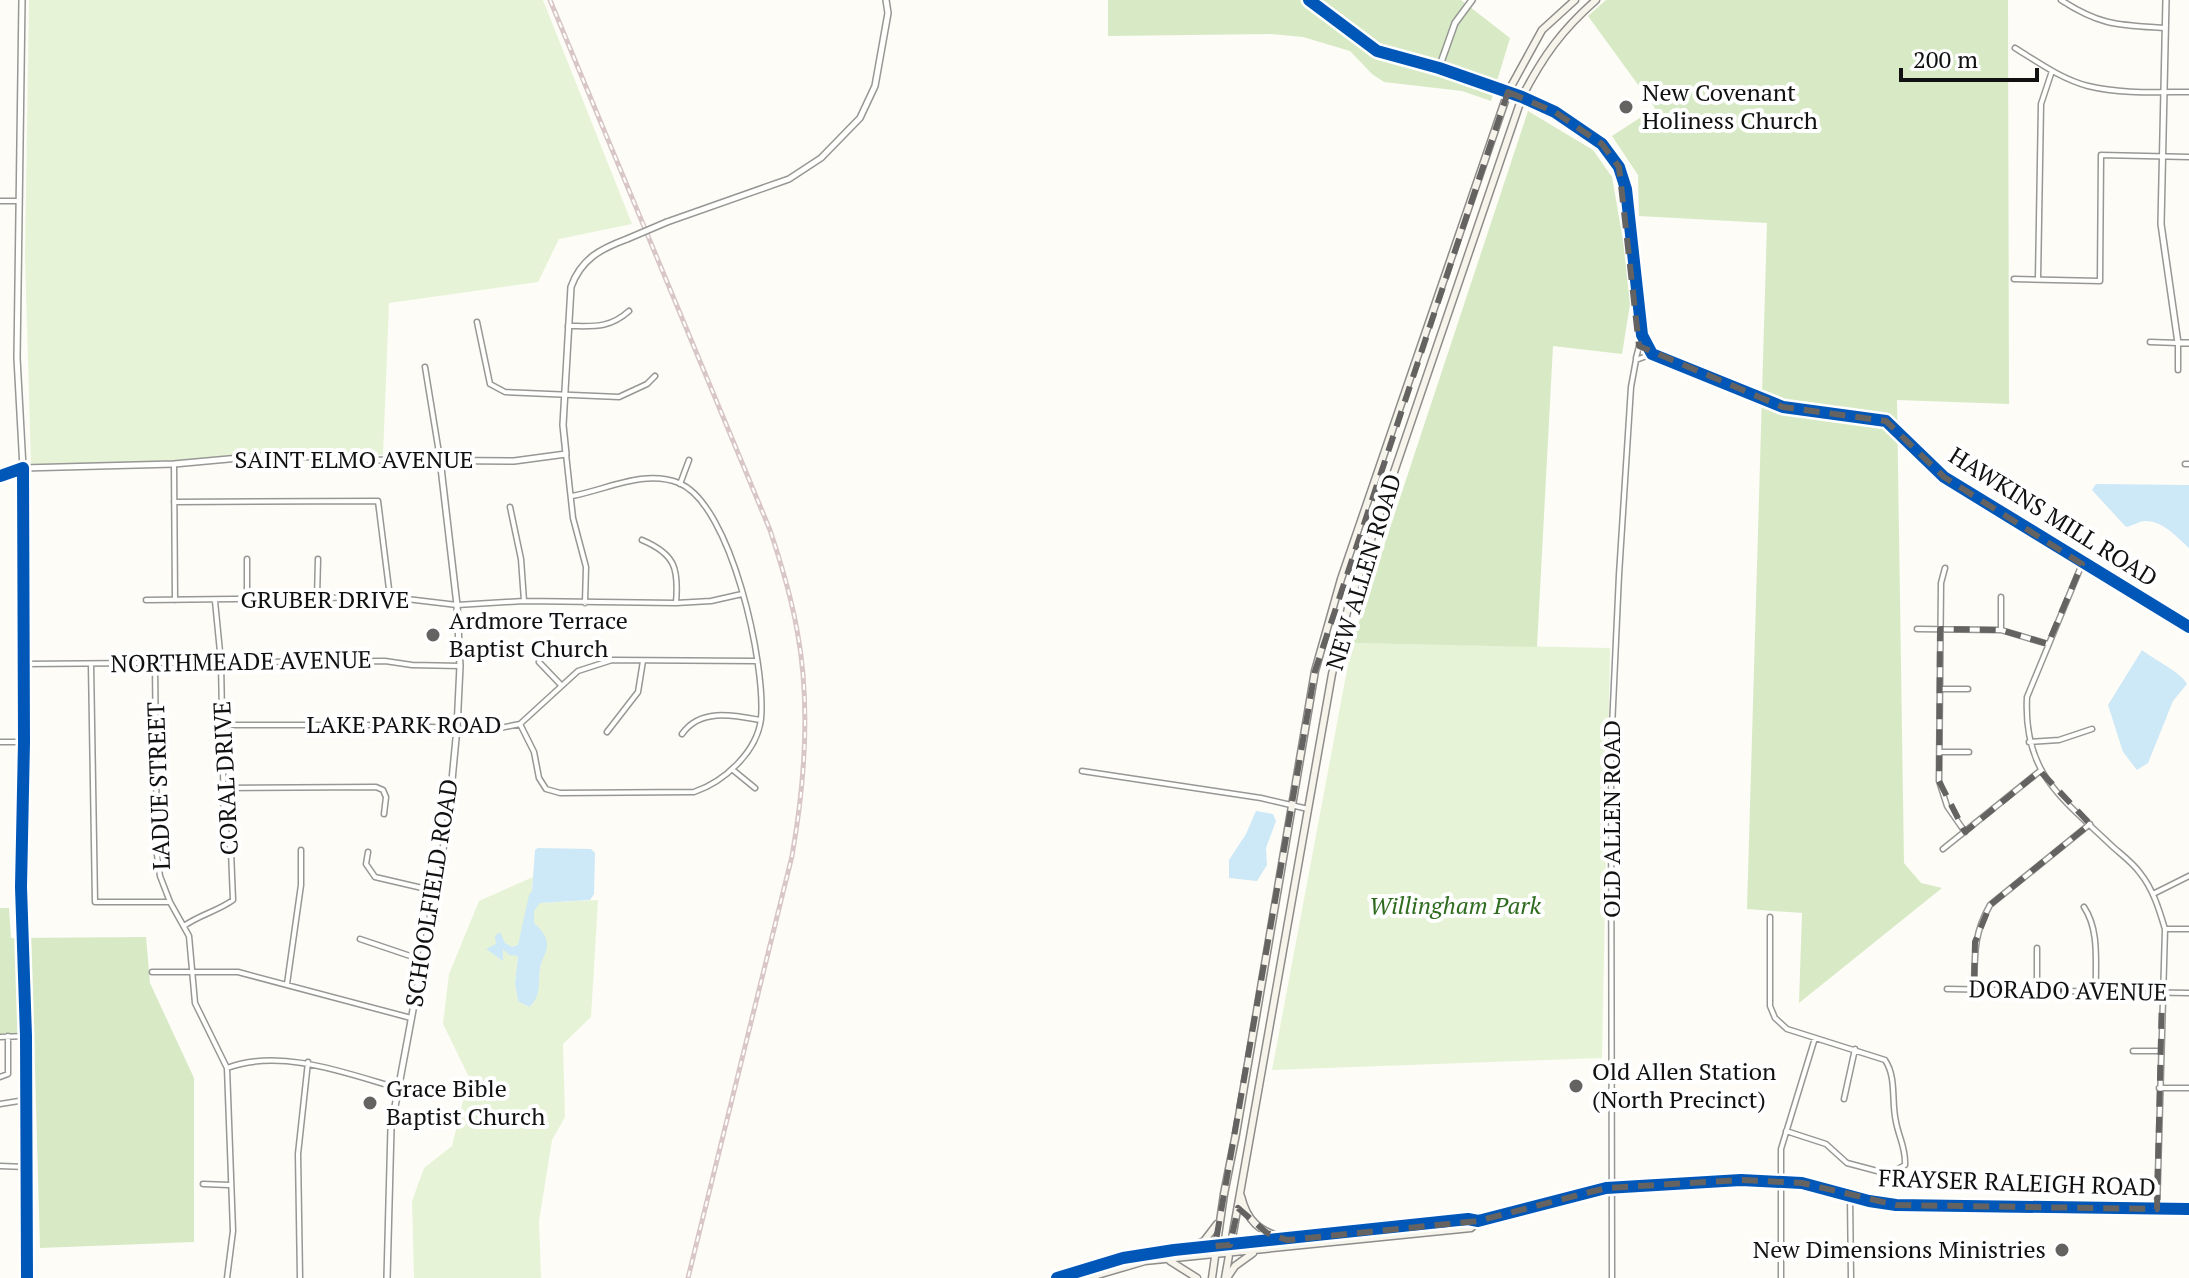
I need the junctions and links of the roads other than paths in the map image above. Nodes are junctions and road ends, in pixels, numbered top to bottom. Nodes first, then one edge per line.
1 (22, 0) edge
2 (886, 0) edge
3 (1309, 0) edge
4 (1472, 0) edge
5 (1575, 0) edge
6 (1596, 0) edge
7 (2061, 0) edge
8 (2166, 0) edge
9 (2166, 28) junction
10 (2015, 48) dead end
11 (1439, 68) junction
12 (2052, 71) junction
13 (1508, 92) junction
14 (2162, 92) junction
15 (2189, 92) edge
16 (1522, 97) junction
17 (2163, 156) junction
18 (2189, 157) edge
19 (0, 201) edge
20 (19, 201) junction
21 (2014, 279) dead end
22 (2038, 279) junction
23 (1434, 307) junction
24 (629, 311) dead end
25 (477, 322) dead end
26 (568, 326) junction
27 (1441, 335) junction
28 (1642, 335) junction
29 (2150, 342) dead end
30 (2178, 343) junction
31 (2189, 343) edge
32 (1652, 354) junction
33 (1636, 360) junction
34 (425, 367) dead end
35 (2178, 370) dead end
36 (655, 376) dead end
37 (565, 396) junction
38 (566, 454) junction
39 (440, 459) junction
40 (689, 460) dead end
41 (174, 464) junction
42 (23, 468) junction
43 (0, 476) edge
44 (680, 484) junction
45 (572, 496) junction
46 (174, 502) junction
47 (510, 507) dead end
48 (642, 540) dead end
49 (247, 559) dead end
50 (318, 559) dead end
51 (2082, 564) junction
52 (1945, 568) dead end
53 (743, 594) junction
54 (317, 597) junction
55 (390, 597) junction
56 (2001, 597) dead end
57 (247, 598) junction
58 (146, 600) dead end
59 (175, 600) junction
60 (215, 601) junction
61 (524, 601) junction
62 (585, 603) junction
63 (676, 603) junction
64 (457, 605) junction
65 (2189, 627) edge
66 (1917, 629) dead end
67 (1940, 629) junction
68 (2001, 630) junction
69 (2048, 644) junction
70 (643, 661) junction
71 (756, 661) junction
72 (221, 662) junction
73 (539, 662) dead end
74 (155, 663) junction
75 (23, 664) junction
76 (91, 664) junction
77 (460, 666) junction
78 (561, 685) junction
79 (1940, 689) junction
80 (1968, 689) dead end
81 (761, 720) junction
82 (520, 724) junction
83 (221, 725) junction
84 (457, 728) junction
85 (2092, 729) dead end
86 (607, 732) dead end
87 (682, 734) dead end
88 (0, 742) edge
89 (24, 742) junction
90 (2029, 742) junction
91 (1940, 752) junction
92 (1969, 752) dead end
93 (733, 770) junction
94 (1082, 771) dead end
95 (2040, 771) junction
96 (222, 788) junction
97 (755, 788) dead end
98 (1291, 804) junction
99 (1308, 809) junction
100 (384, 814) dead end
101 (2090, 824) junction
102 (1965, 832) junction
103 (1943, 849) dead end
104 (301, 850) dead end
105 (368, 852) dead end
106 (2189, 876) edge
107 (435, 891) junction
108 (2153, 894) junction
109 (170, 902) junction
110 (2084, 907) dead end
111 (1770, 917) dead end
112 (184, 926) junction
113 (2165, 929) junction
114 (2189, 929) edge
115 (360, 939) dead end
116 (2037, 948) dead end
117 (422, 960) junction
118 (152, 972) dead end
119 (193, 972) junction
120 (287, 984) junction
121 (1947, 989) dead end
122 (1974, 989) junction
123 (2037, 990) junction
124 (2096, 991) junction
125 (2162, 993) junction
126 (2189, 993) edge
127 (411, 1018) junction
128 (8, 1036) junction
129 (26, 1036) junction
130 (0, 1037) edge
131 (1815, 1037) junction
132 (1855, 1049) junction
133 (2133, 1051) dead end
134 (2160, 1051) junction
135 (308, 1062) junction
136 (227, 1068) junction
137 (0, 1077) edge
138 (397, 1088) junction
139 (2159, 1088) junction
140 (2189, 1088) edge
141 (1844, 1099) dead end
142 (27, 1100) junction
143 (0, 1102) edge
144 (1786, 1131) junction
145 (0, 1166) edge
146 (26, 1167) junction
147 (1782, 1181) junction
148 (203, 1184) dead end
149 (230, 1185) junction
150 (1613, 1187) junction
151 (1240, 1193) junction
152 (1850, 1196) junction
153 (2157, 1209) junction
154 (2189, 1209) edge
155 (1220, 1220) junction
156 (1478, 1221) junction
157 (1287, 1240) junction
158 (1230, 1245) junction
159 (1215, 1246) junction
160 (1191, 1248) junction
161 (1257, 1251) junction
162 (1228, 1254) junction
163 (1214, 1255) junction
164 (1167, 1259) junction
165 (27, 1278) edge
166 (227, 1278) edge
167 (300, 1278) edge
168 (387, 1278) edge
169 (1057, 1278) edge
170 (1087, 1278) edge
171 (1197, 1278) edge
172 (1212, 1278) edge
173 (1226, 1278) edge
174 (1612, 1278) edge
175 (1781, 1278) edge
176 (1851, 1278) edge

1 - 20 street
2 - 26 street, bridge
3 - 11 street
4 - 11 street
5 - 13 main road, NEW ALLEN ROAD
6 - 16 main road, NEW ALLEN ROAD
7 - 9 street
8 - 9 street
9 - 14 street
10 - 12 street
11 - 13 street
12 - 14 street
12 - 22 street
13 - 16 street
13 - 23 main road, NEW ALLEN ROAD
14 - 15 street
14 - 17 street
16 - 27 main road, NEW ALLEN ROAD
16 - 28 street
17 - 18 street
17 - 22 street
17 - 30 street
19 - 20 street
20 - 42 street
21 - 22 street
23 - 27 main road
23 - 98 main road, NEW ALLEN ROAD
24 - 26 street
25 - 37 street
26 - 37 street
27 - 99 main road, NEW ALLEN ROAD
28 - 32 street
28 - 33 street, OLD ALLEN ROAD
29 - 30 street
30 - 31 street
30 - 35 street
32 - 33 street
32 - 51 street, HAWKINS MILL ROAD
33 - 150 street, OLD ALLEN ROAD
34 - 39 street
36 - 37 street
37 - 38 street
38 - 39 street, SAINT ELMO AVENUE
38 - 45 street
39 - 41 street, SAINT ELMO AVENUE
39 - 64 street, SCHOOLFIELD ROAD
40 - 44 street
41 - 42 street, SAINT ELMO AVENUE
41 - 46 street
42 - 43 main road, SAINT ELMO AVENUE
42 - 75 main road
44 - 45 street
44 - 53 street
45 - 62 street
46 - 55 street
46 - 59 street
47 - 61 street
48 - 63 street
49 - 57 street
50 - 54 street
51 - 65 street, HAWKINS MILL ROAD
51 - 69 street
52 - 67 street
53 - 63 street, GRUBER DRIVE
53 - 71 street
54 - 55 street, GRUBER DRIVE
54 - 57 street, GRUBER DRIVE
55 - 64 street, GRUBER DRIVE
56 - 68 street
57 - 60 street, GRUBER DRIVE
58 - 59 street, GRUBER DRIVE
59 - 60 street, GRUBER DRIVE
60 - 72 street, CORAL DRIVE
61 - 62 street, GRUBER DRIVE
61 - 64 street, GRUBER DRIVE
62 - 63 street, GRUBER DRIVE
64 - 77 street, SCHOOLFIELD ROAD
66 - 67 street
67 - 68 street
67 - 79 street
68 - 69 street
69 - 90 street
70 - 71 street, LAKE PARK ROAD
70 - 78 street, LAKE PARK ROAD
70 - 86 street
71 - 81 street
72 - 74 street, NORTHMEADE AVENUE
72 - 77 street, NORTHMEADE AVENUE
72 - 83 street, CORAL DRIVE
73 - 78 street
74 - 76 street, NORTHMEADE AVENUE
74 - 109 street, LADUE STREET
75 - 76 street, NORTHMEADE AVENUE
75 - 89 main road
76 - 109 street
77 - 84 street, SCHOOLFIELD ROAD
78 - 82 street, LAKE PARK ROAD
79 - 80 street
79 - 91 street
81 - 87 street
81 - 93 street
82 - 84 street, LAKE PARK ROAD
82 - 93 street
83 - 84 street, LAKE PARK ROAD
83 - 96 street, CORAL DRIVE
84 - 107 street, SCHOOLFIELD ROAD
85 - 90 street
88 - 89 street
89 - 129 main road
90 - 95 street
91 - 92 street
91 - 102 street
93 - 97 street
94 - 98 street
95 - 101 street
95 - 102 street
96 - 100 street
96 - 112 street, CORAL DRIVE
98 - 99 street
98 - 155 main road, NEW ALLEN ROAD
99 - 151 main road, NEW ALLEN ROAD
101 - 108 street
101 - 122 street
102 - 103 street
104 - 120 street
105 - 107 street
106 - 108 street
107 - 117 street, SCHOOLFIELD ROAD
108 - 113 street
109 - 112 street, LADUE STREET
110 - 124 street
111 - 131 street
112 - 119 street, LADUE STREET
113 - 114 street
113 - 125 street
115 - 117 street
116 - 123 street
117 - 127 street, SCHOOLFIELD ROAD
118 - 119 street
119 - 120 street
119 - 136 street, LADUE STREET
120 - 127 street
121 - 122 street, DORADO AVENUE
122 - 123 street, DORADO AVENUE
123 - 124 street, DORADO AVENUE
124 - 125 street, DORADO AVENUE
125 - 126 street, DORADO AVENUE
125 - 134 street
127 - 138 street, SCHOOLFIELD ROAD
128 - 129 street
128 - 130 street
128 - 137 street
129 - 142 main road
131 - 132 street
131 - 144 street
132 - 141 street
132 - 144 street
133 - 134 street
134 - 139 street
135 - 136 street
135 - 138 street
135 - 167 street
136 - 149 street, LADUE STREET
138 - 168 street, SCHOOLFIELD ROAD
139 - 140 street
139 - 153 street
142 - 143 street
142 - 146 main road
144 - 147 street
145 - 146 street
146 - 165 main road
147 - 150 main road, FRAYSER RALEIGH ROAD
147 - 152 main road, FRAYSER RALEIGH ROAD
147 - 175 street
148 - 149 street
149 - 166 street, LADUE STREET
150 - 156 main road, FRAYSER RALEIGH ROAD
150 - 174 street, OLD ALLEN ROAD
151 - 157 main road
151 - 158 main road, NEW ALLEN ROAD
152 - 153 main road, FRAYSER RALEIGH ROAD
152 - 176 street
153 - 154 main road, FRAYSER RALEIGH ROAD
155 - 159 main road, NEW ALLEN ROAD
155 - 160 main road
156 - 157 main road, FRAYSER RALEIGH ROAD
156 - 161 main road, FRAYSER RALEIGH ROAD
157 - 158 main road, FRAYSER RALEIGH ROAD
158 - 159 main road, FRAYSER RALEIGH ROAD
158 - 162 main road, NEW ALLEN ROAD
159 - 160 main road, FRAYSER RALEIGH ROAD
159 - 163 main road, NEW ALLEN ROAD
160 - 169 main road, FRAYSER RALEIGH ROAD
161 - 162 main road, FRAYSER RALEIGH ROAD
161 - 173 main road
162 - 163 main road, FRAYSER RALEIGH ROAD
162 - 173 main road, NEW ALLEN ROAD
163 - 164 main road, FRAYSER RALEIGH ROAD
163 - 172 main road, NEW ALLEN ROAD
164 - 170 main road, FRAYSER RALEIGH ROAD
164 - 171 main road

